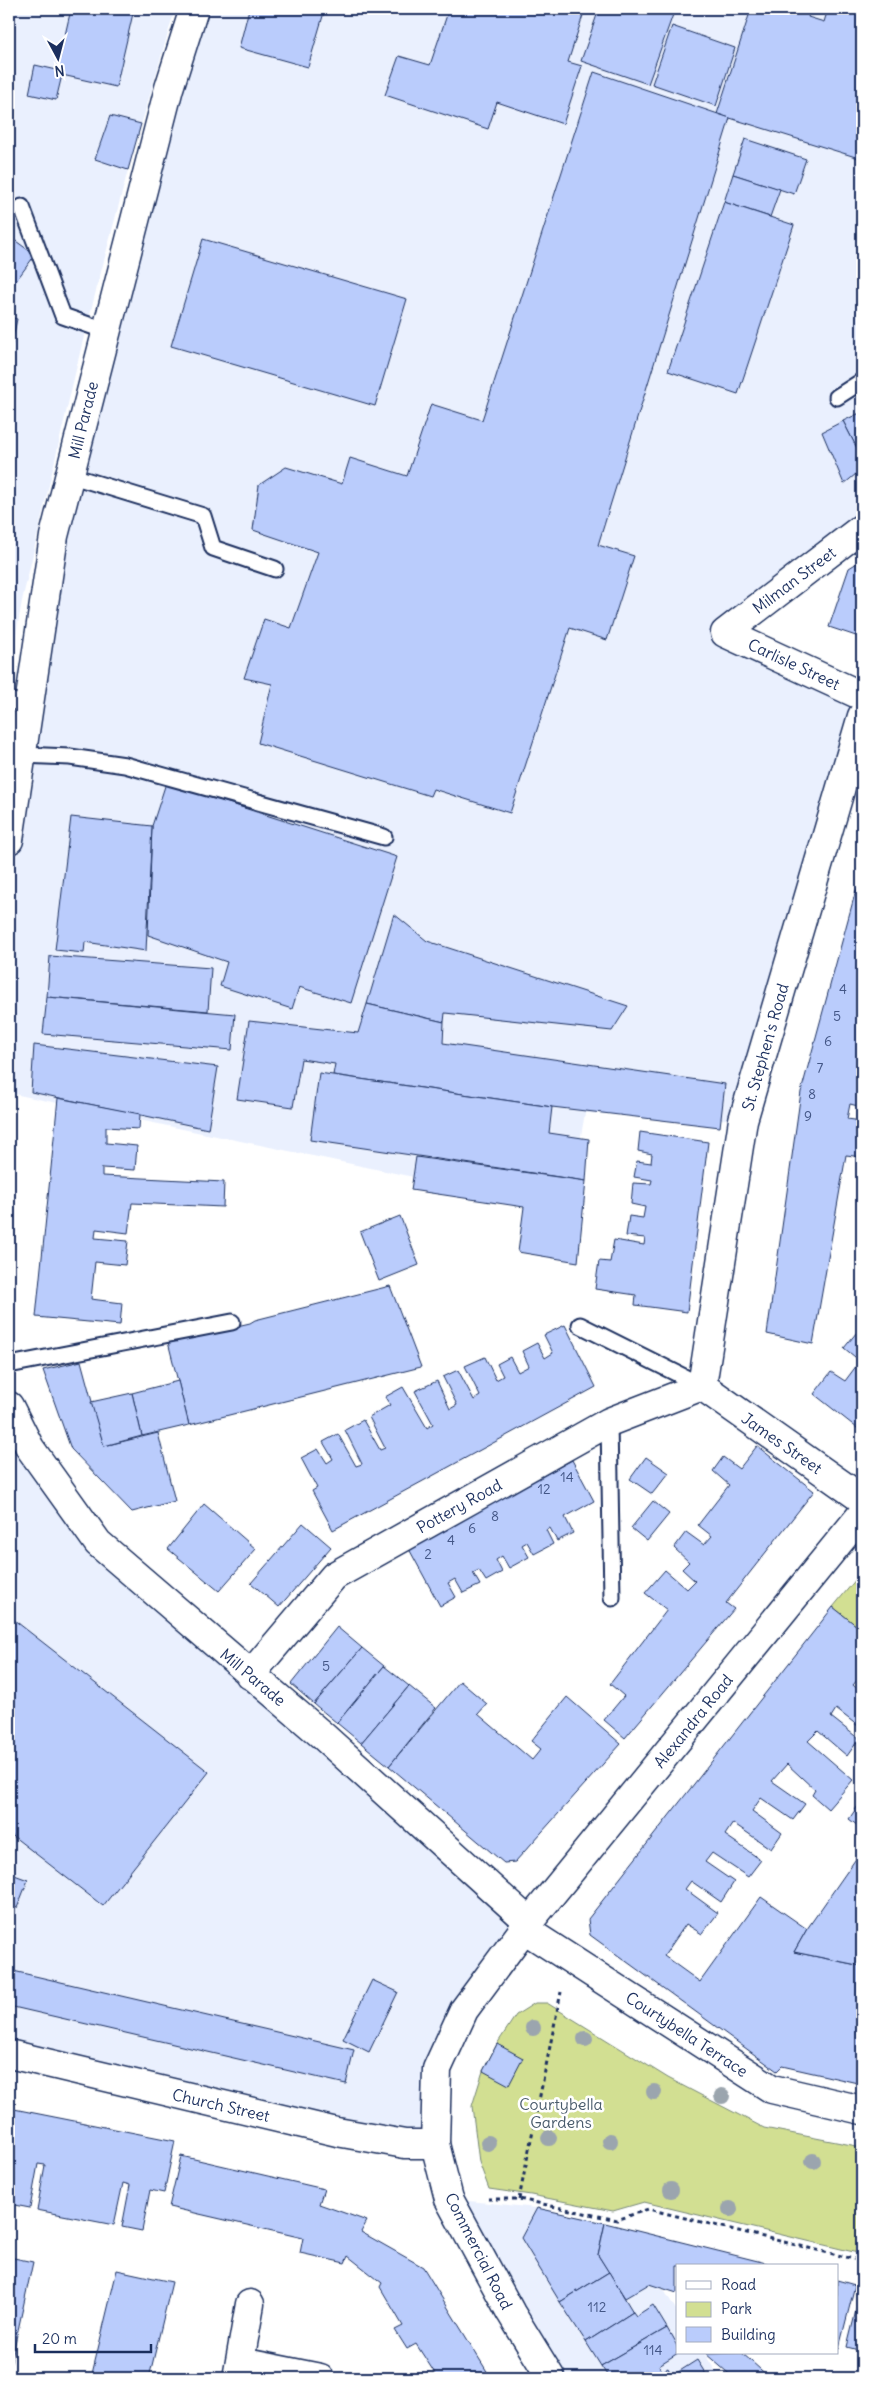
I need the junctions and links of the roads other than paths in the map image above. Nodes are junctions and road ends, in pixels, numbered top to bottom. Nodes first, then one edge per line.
1 (194, 9) edge
2 (22, 207) dead end
3 (106, 331) junction
4 (862, 381) edge
5 (837, 397) dead end
6 (69, 475) junction
7 (862, 528) edge
8 (274, 569) dead end
9 (725, 633) joint
10 (862, 696) edge
11 (19, 703) edge
12 (862, 716) edge
13 (21, 755) junction
14 (384, 837) dead end
15 (9, 840) edge
16 (232, 1322) dead end
17 (580, 1325) dead end
18 (9, 1365) edge
19 (702, 1386) junction
20 (9, 1406) edge
21 (609, 1422) junction
22 (862, 1499) edge
23 (862, 1514) edge
24 (612, 1598) dead end
25 (250, 1675) junction
26 (526, 1925) junction
27 (9, 2054) edge
28 (862, 2110) edge
29 (435, 2144) junction
30 (250, 2304) dead end
31 (239, 2370) edge
32 (320, 2378) edge
33 (551, 2378) edge

1 - 3 street, Mill Parade
2 - 3 lane
3 - 6 street, Mill Parade
4 - 5 lane
6 - 8 lane
6 - 11 street, Mill Parade
7 - 9 street, Milman Street
9 - 10 street, Carlisle Street
11 - 13 street, Mill Parade
12 - 19 street, St. Stephen's Road
13 - 14 lane
13 - 15 street, Mill Parade
16 - 18 lane
17 - 19 lane
19 - 21 street, Pottery Road
19 - 22 street, James Street
20 - 25 street, Mill Parade
21 - 24 lane
21 - 25 street, Pottery Road
23 - 26 street, Alexandra Road
25 - 26 street, Mill Parade
26 - 28 street, Courtybella Terrace
26 - 29 street, Commercial Road
27 - 29 street, Church Street
29 - 33 street, Commercial Road
30 - 31 street
31 - 32 street

